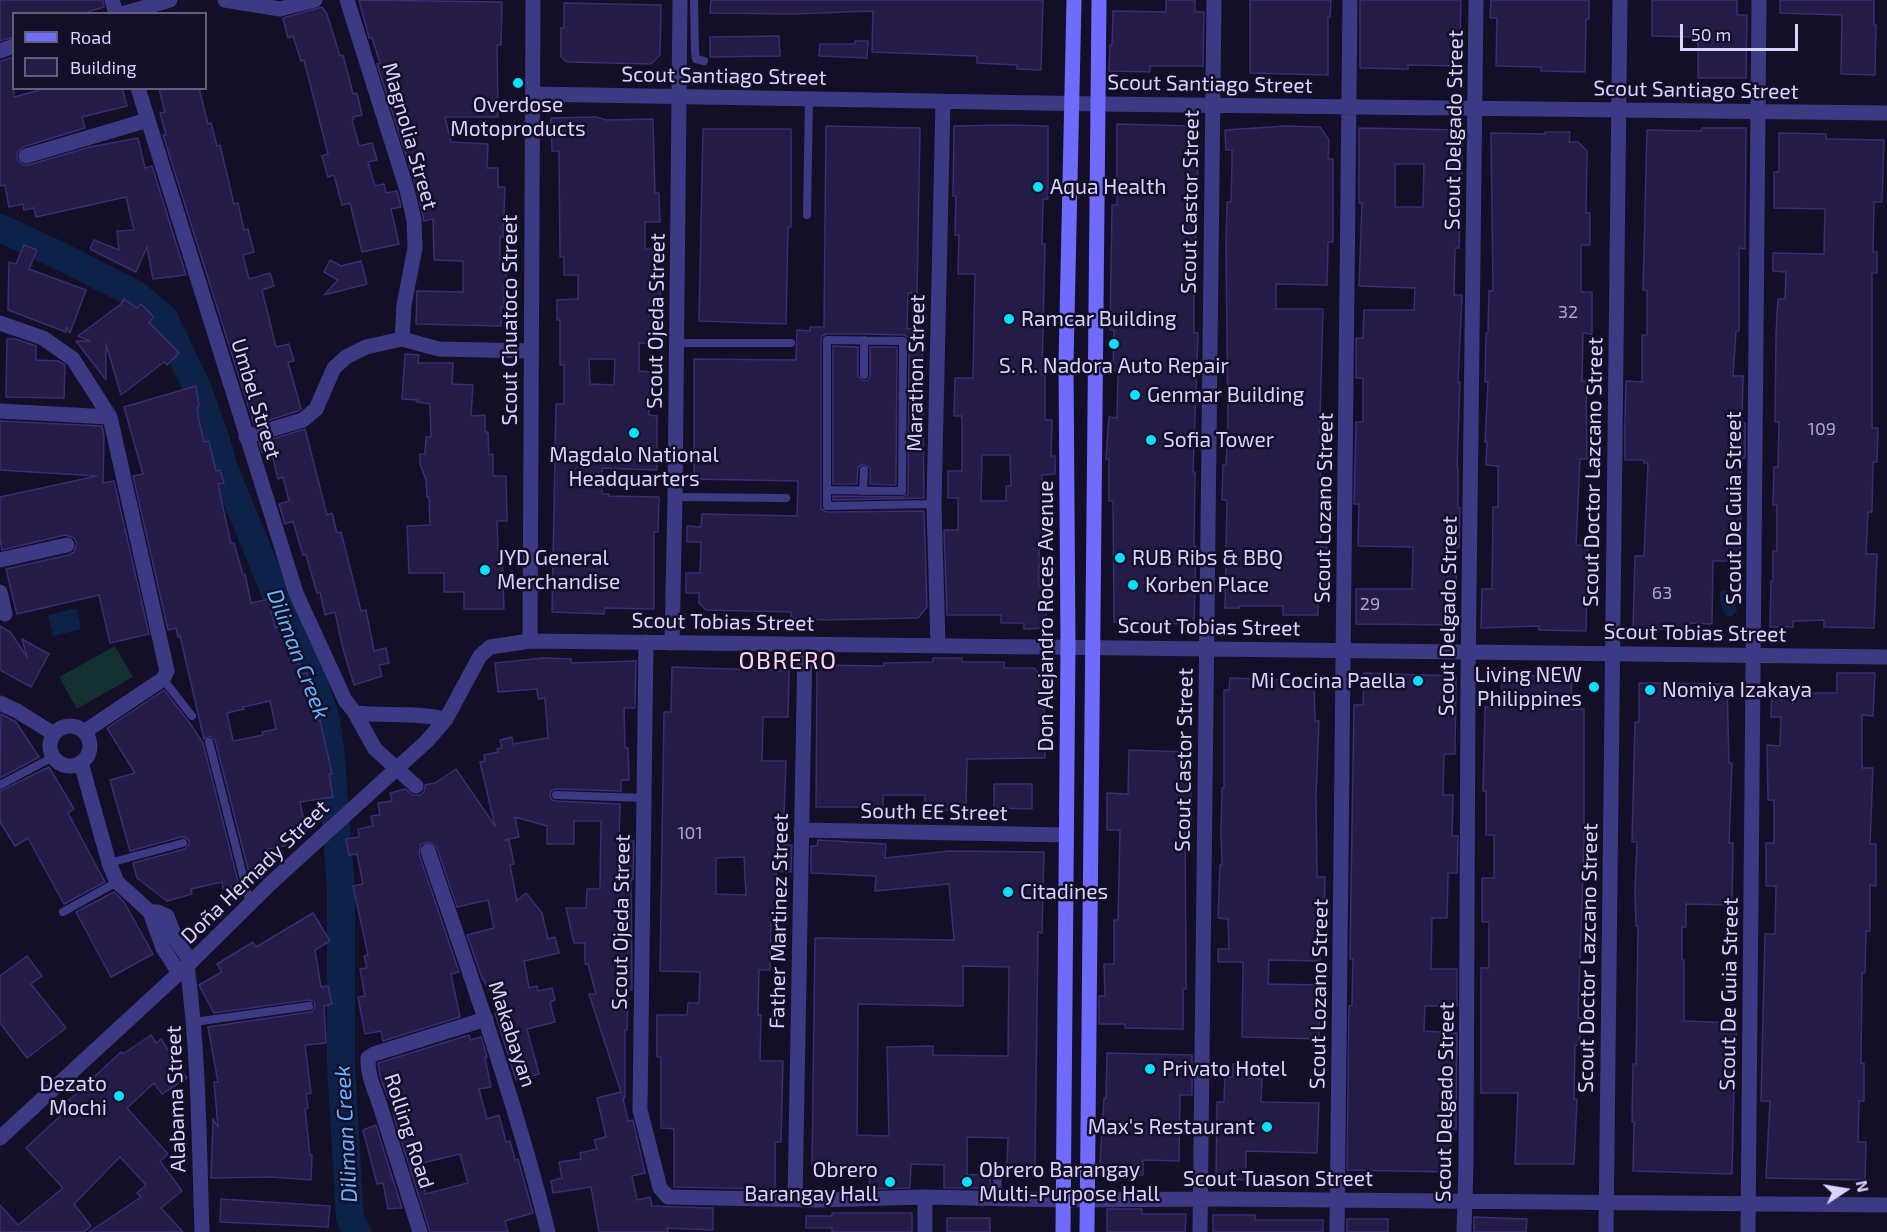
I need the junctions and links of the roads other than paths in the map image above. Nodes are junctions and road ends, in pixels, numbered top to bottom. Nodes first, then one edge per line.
1 (171, 0) edge
2 (225, 0) edge
3 (315, 0) edge
4 (347, 0) edge
5 (533, 0) edge
6 (680, 0) edge
7 (694, 0) edge
8 (1074, 0) edge
9 (1099, 0) edge
10 (1214, 0) edge
11 (1350, 0) edge
12 (1476, 0) edge
13 (1620, 0) edge
14 (1759, 0) edge
15 (129, 12) edge
16 (704, 62) dead end
17 (139, 90) edge
18 (533, 94) junction
19 (680, 96) junction
20 (809, 99) junction
21 (943, 101) junction
22 (1072, 104) junction
23 (1098, 104) junction
24 (1212, 105) junction
25 (1349, 107) junction
26 (1475, 108) junction
27 (1618, 110) junction
28 (1757, 111) junction
29 (1887, 113) edge
30 (148, 120) junction
31 (26, 156) dead end
32 (807, 215) dead end
33 (0, 323) edge
34 (402, 339) junction
35 (864, 340) junction
36 (677, 343) junction
37 (791, 344) dead end
38 (531, 351) junction
39 (864, 375) dead end
40 (0, 411) edge
41 (110, 417) junction
42 (246, 437) junction
43 (864, 470) dead end
44 (827, 490) junction
45 (863, 491) junction
46 (675, 497) junction
47 (786, 498) dead end
48 (934, 504) junction
49 (67, 545) dead end
50 (0, 560) edge
51 (0, 592) edge
52 (5, 614) dead end
53 (530, 641) junction
54 (646, 642) junction
55 (672, 643) junction
56 (806, 644) junction
57 (938, 645) junction
58 (1068, 646) junction
59 (1093, 647) junction
60 (1206, 648) junction
61 (1343, 650) junction
62 (1468, 651) junction
63 (1612, 653) junction
64 (1754, 655) junction
65 (1887, 657) edge
66 (163, 679) junction
67 (0, 703) edge
68 (355, 713) junction
69 (192, 716) dead end
70 (446, 719) junction
71 (84, 732) junction
72 (54, 734) junction
73 (209, 742) dead end
74 (53, 757) junction
75 (81, 763) junction
76 (0, 785) edge
77 (416, 786) dead end
78 (556, 795) dead end
79 (644, 798) junction
80 (801, 830) junction
81 (1066, 835) junction
82 (183, 843) dead end
83 (428, 851) dead end
84 (109, 863) junction
85 (117, 882) junction
86 (250, 903) junction
87 (63, 912) dead end
88 (186, 967) junction
89 (309, 1005) dead end
90 (486, 1019) junction
91 (194, 1022) junction
92 (0, 1138) edge
93 (998, 1167) dead end
94 (668, 1197) joint
95 (925, 1197) junction
96 (997, 1199) junction
97 (1200, 1199) junction
98 (795, 1200) junction
99 (1064, 1200) junction
100 (1087, 1200) junction
101 (1338, 1200) junction
102 (1465, 1202) junction
103 (1606, 1203) junction
104 (1748, 1204) junction
105 (1887, 1205) edge
106 (202, 1232) edge
107 (420, 1232) edge
108 (548, 1232) edge
109 (925, 1232) edge
110 (1063, 1232) edge
111 (1087, 1232) edge
112 (1200, 1232) edge
113 (1337, 1232) edge
114 (1464, 1232) edge
115 (1606, 1232) edge
116 (1748, 1232) edge

1 - 15 street
2 - 3 street
4 - 34 street, Magnolia Street
5 - 18 street, Scout Chuatoco Street
6 - 19 street, Scout Ojeda Street
7 - 16 lane
8 - 22 main road, Don Alejandro Roces Avenue
9 - 23 main road
10 - 24 street, Scout Castor Street
11 - 25 street, Scout Lozano Street
12 - 26 street, Scout Delgado Street
13 - 27 street, Scout Doctor Lazcano Street
14 - 28 street, Scout De Guia Street
17 - 30 street, Umbel Street
18 - 19 street, Scout Santiago Street
18 - 38 street, Scout Chuatoco Street
19 - 20 street, Scout Santiago Street
19 - 36 street, Scout Ojeda Street
20 - 21 street, Scout Santiago Street
20 - 32 lane
21 - 22 street, Scout Santiago Street
21 - 48 street, Marathon Street
22 - 23 street, Scout Santiago Street
22 - 58 main road, Don Alejandro Roces Avenue
23 - 24 street, Scout Santiago Street
23 - 59 main road
24 - 25 street, Scout Santiago Street
24 - 60 street, Scout Castor Street
25 - 26 street, Scout Santiago Street
25 - 61 street, Scout Lozano Street
26 - 27 street, Scout Santiago Street
26 - 62 street, Scout Delgado Street
27 - 28 street, Scout Santiago Street
27 - 63 street, Scout Doctor Lazcano Street
28 - 29 street, Scout Santiago Street
28 - 64 street, Scout De Guia Street
30 - 31 street
30 - 42 street, Umbel Street
33 - 41 street
34 - 38 street
34 - 42 street
35 - 39 lane
35 - 44 lane
35 - 45 lane
36 - 37 lane
36 - 46 street, Scout Ojeda Street
38 - 53 street, Scout Chuatoco Street
40 - 41 street
41 - 66 street
42 - 68 street, Umbel Street
43 - 45 lane
44 - 45 lane
44 - 48 lane
46 - 47 lane
46 - 55 street, Scout Ojeda Street
48 - 57 street, Marathon Street
49 - 50 street
51 - 52 street
53 - 54 street, Scout Tobias Street
53 - 70 street, Doña Hemady Street
54 - 55 street, Scout Tobias Street
54 - 79 street, Scout Ojeda Street
55 - 56 street, Scout Tobias Street
56 - 57 street, Scout Tobias Street
56 - 80 street, Father Martinez Street
57 - 58 street, Scout Tobias Street
58 - 59 street, Scout Tobias Street
58 - 81 main road, Don Alejandro Roces Avenue
59 - 60 street, Scout Tobias Street
59 - 100 main road
60 - 61 street, Scout Tobias Street
60 - 97 street, Scout Castor Street
61 - 62 street, Scout Tobias Street
61 - 101 street, Scout Lozano Street
62 - 63 street, Scout Tobias Street
62 - 102 street, Scout Delgado Street
63 - 64 street, Scout Tobias Street
63 - 103 street, Scout Doctor Lazcano Street
64 - 65 street, Scout Tobias Street
64 - 104 street, Scout De Guia Street
66 - 69 lane
66 - 71 street
67 - 72 street
68 - 70 street
68 - 77 street, Umbel Street
70 - 86 street, Doña Hemady Street, bridge
71 - 72 street
71 - 75 street
72 - 74 street
73 - 86 lane
74 - 75 street
74 - 76 lane
75 - 84 street
78 - 79 lane
79 - 94 street, Scout Ojeda Street
80 - 81 street, South EE Street
80 - 98 street, Father Martinez Street
81 - 99 main road, Don Alejandro Roces Avenue
82 - 84 lane
83 - 90 street, Makabayan
84 - 85 street
85 - 87 lane
85 - 88 street
86 - 88 street, Doña Hemady Street
88 - 91 street, Alabama Street
88 - 92 street, Doña Hemady Street
89 - 91 lane
90 - 107 street, Rolling Road
90 - 108 street, Makabayan
91 - 106 street, Alabama Street
93 - 96 lane
94 - 98 street, Scout Tuason Street
95 - 96 street, Scout Tuason Street
95 - 98 street, Scout Tuason Street
95 - 109 street
96 - 99 street, Scout Tuason Street
97 - 100 street, Scout Tuason Street
97 - 101 street, Scout Tuason Street
97 - 112 street, Scout Castor Street
99 - 100 street, Scout Tuason Street
99 - 110 main road, Don Alejandro Roces Avenue
100 - 111 main road
101 - 102 street, Scout Tuason Street
101 - 113 street, Scout Lozano Street
102 - 103 street, Scout Tuason Street
102 - 114 street, Scout Delgado Street
103 - 104 street, Scout Tuason Street
103 - 115 street, Scout Doctor Lazcano Street
104 - 105 street, Scout Tuason Street
104 - 116 street, Scout De Guia Street

